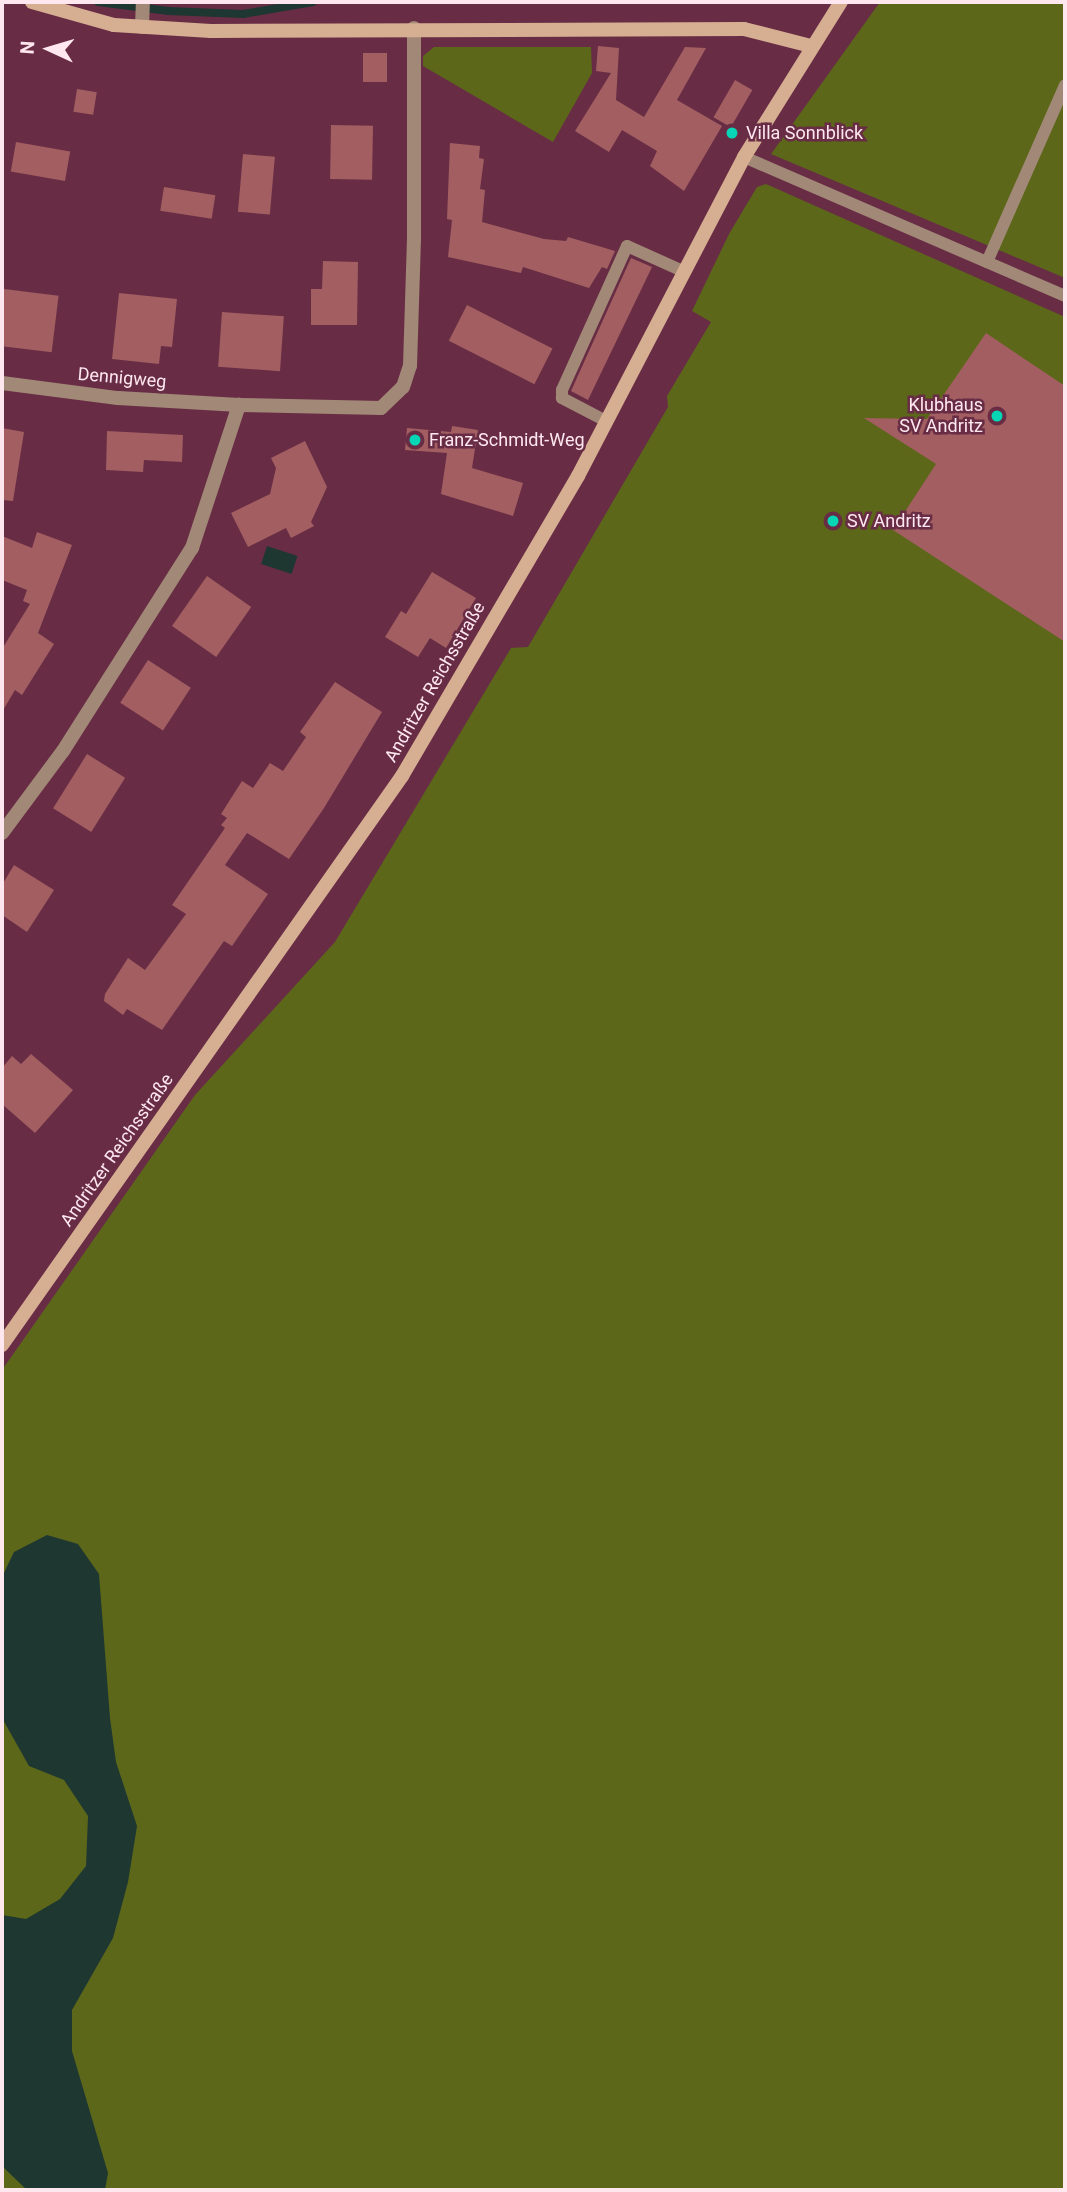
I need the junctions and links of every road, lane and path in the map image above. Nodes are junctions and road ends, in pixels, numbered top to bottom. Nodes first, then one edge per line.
1 (32, 2) edge
2 (841, 2) edge
3 (142, 14) edge
4 (414, 28) junction
5 (811, 46) junction
6 (1065, 85) edge
7 (744, 157) junction
8 (987, 262) junction
9 (682, 271) junction
10 (1065, 296) edge
11 (2, 383) edge
12 (239, 405) junction
13 (606, 421) junction
14 (2, 834) edge
15 (2, 1345) edge

1 - 3 street
2 - 5 street, Andritzer Reichsstraße
3 - 4 street
4 - 5 street
4 - 12 street
5 - 7 street, Andritzer Reichsstraße
6 - 8 lane
7 - 8 lane
7 - 9 street, Andritzer Reichsstraße
8 - 10 lane
9 - 13 street, Andritzer Reichsstraße
9 - 13 lane
11 - 12 street, Dennigweg
12 - 14 street
13 - 15 street, Andritzer Reichsstraße

